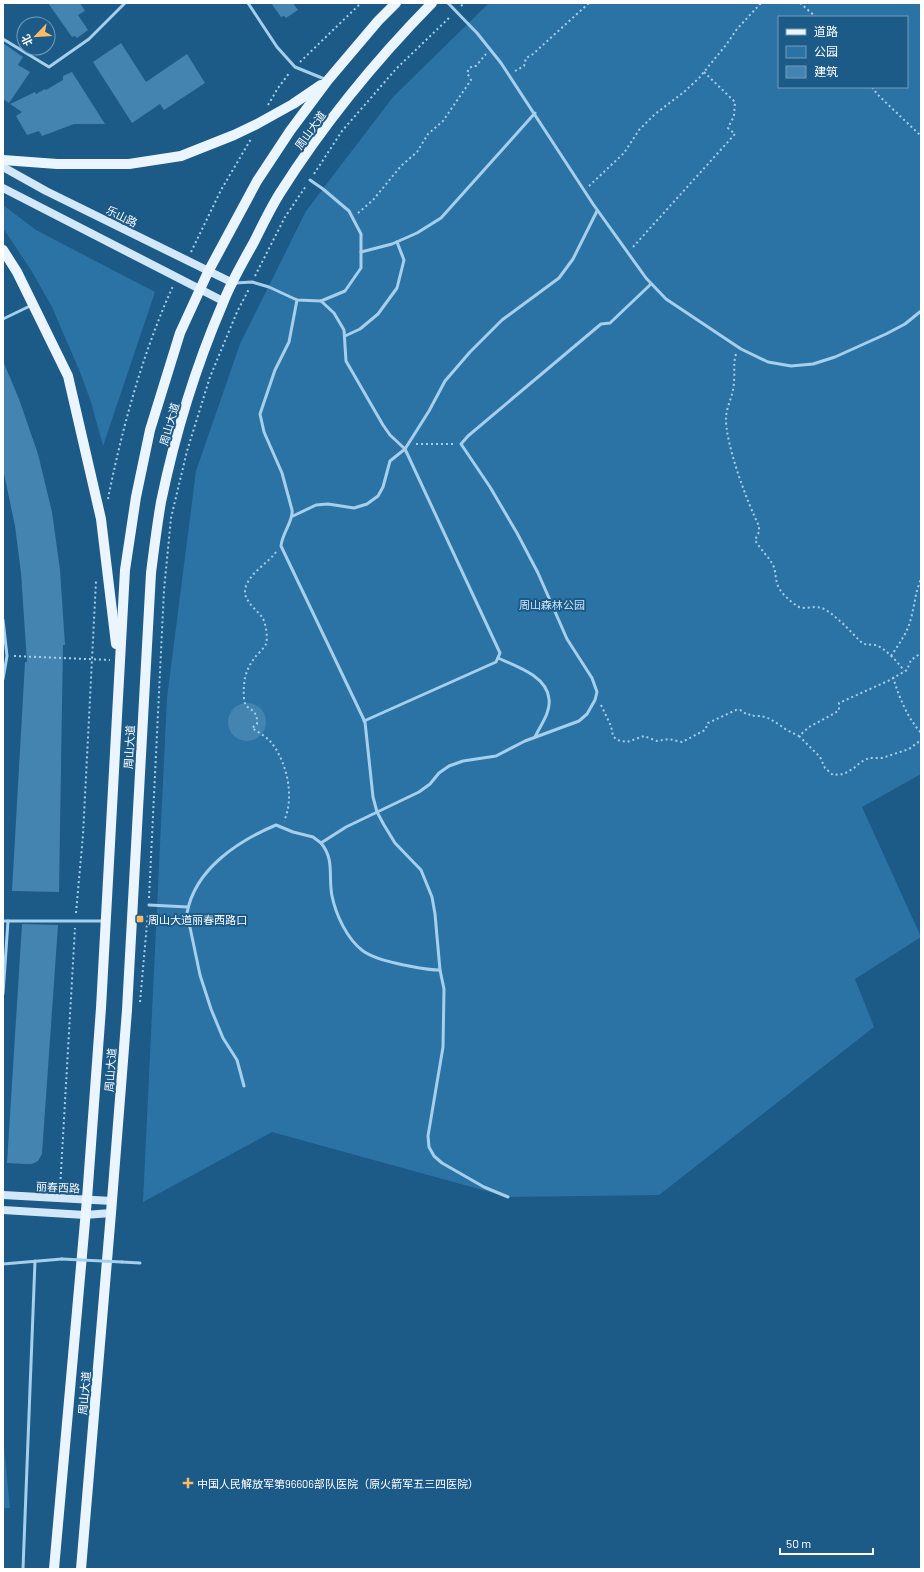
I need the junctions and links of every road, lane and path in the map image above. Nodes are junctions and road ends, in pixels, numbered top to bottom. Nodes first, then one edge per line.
1 (124, 3) edge
2 (248, 3) edge
3 (361, 3) edge
4 (396, 3) edge
5 (432, 3) edge
6 (448, 3) edge
7 (465, 3) edge
8 (589, 3) edge
9 (761, 3) edge
10 (800, 3) edge
11 (456, 11) junction
12 (815, 16) edge
13 (3, 39) edge
14 (490, 49) junction
15 (295, 67) junction
16 (704, 72) junction
17 (509, 74) junction
18 (328, 80) junction
19 (873, 88) edge
20 (267, 106) dead end
21 (535, 113) junction
22 (921, 136) edge
23 (3, 160) edge
24 (3, 167) edge
25 (310, 180) junction
26 (3, 188) edge
27 (584, 190) junction
28 (597, 210) junction
29 (353, 218) junction
30 (397, 242) junction
31 (3, 250) edge
32 (361, 252) junction
33 (627, 254) junction
34 (208, 272) junction
35 (252, 282) junction
36 (233, 283) junction
37 (651, 284) junction
38 (199, 290) junction
39 (297, 300) junction
40 (223, 301) junction
41 (321, 301) junction
42 (34, 305) junction
43 (921, 311) edge
44 (3, 319) edge
45 (345, 336) junction
46 (740, 349) junction
47 (461, 444) junction
48 (405, 449) junction
49 (293, 516) junction
50 (281, 546) junction
51 (921, 579) edge
52 (3, 620) edge
53 (921, 653) edge
54 (7, 656) junction
55 (891, 656) junction
56 (498, 658) junction
57 (119, 665) junction
58 (904, 671) junction
59 (893, 678) junction
60 (3, 679) edge
61 (597, 692) junction
62 (364, 721) junction
63 (921, 733) edge
64 (799, 736) junction
65 (535, 737) junction
66 (921, 740) edge
67 (377, 812) junction
68 (281, 826) junction
69 (321, 843) junction
70 (149, 904) junction
71 (188, 907) junction
72 (3, 921) edge
73 (8, 921) junction
74 (106, 921) junction
75 (440, 970) junction
76 (3, 994) edge
77 (139, 1007) dead end
78 (244, 1086) dead end
79 (3, 1195) edge
80 (508, 1197) dead end
81 (86, 1199) junction
82 (112, 1201) junction
83 (3, 1210) edge
84 (112, 1213) junction
85 (85, 1215) junction
86 (35, 1261) junction
87 (140, 1263) dead end
88 (3, 1264) edge
89 (23, 1569) edge
90 (54, 1569) edge
91 (81, 1569) edge

1 - 13 lane
2 - 15 lane
3 - 15 path
4 - 18 main road, 周山大道
5 - 36 main road, 周山大道
6 - 11 lane
7 - 11 path
8 - 17 path
9 - 16 path
10 - 12 path
11 - 14 lane
11 - 25 path
14 - 17 lane
14 - 29 path
15 - 18 lane
15 - 20 path
16 - 27 path
16 - 33 path
17 - 21 lane
18 - 23 main road
18 - 34 main road, 周山大道
19 - 22 path
21 - 27 lane
21 - 30 lane
24 - 34 main road, 乐山路
25 - 29 lane
25 - 35 path
26 - 38 main road
27 - 28 lane
28 - 33 lane
28 - 48 lane
29 - 32 lane
30 - 32 lane
30 - 45 lane
31 - 42 main road
32 - 41 lane
33 - 37 lane
34 - 36 main road, 乐山路
34 - 38 main road, 周山大道
35 - 36 lane
35 - 39 lane
35 - 70 path
36 - 40 main road, 周山大道
37 - 46 lane
37 - 47 lane
38 - 40 main road
38 - 57 main road, 周山大道
39 - 41 lane
39 - 49 lane
40 - 82 main road, 周山大道
41 - 45 lane
42 - 44 lane
42 - 57 main road
43 - 46 lane
45 - 48 lane
46 - 55 path
47 - 48 path
47 - 61 lane
48 - 49 lane
48 - 56 lane
49 - 50 lane
50 - 62 lane
50 - 68 path
51 - 55 path
52 - 54 lane
53 - 58 path
54 - 57 path
54 - 60 lane
55 - 58 path
56 - 62 lane
56 - 65 lane
57 - 74 main road, 周山大道
58 - 59 path
59 - 63 path
59 - 64 path
61 - 64 path
61 - 65 lane
62 - 67 lane
64 - 66 path
65 - 67 lane
67 - 69 lane
67 - 75 lane
68 - 69 lane
68 - 71 lane
69 - 75 lane
70 - 71 lane
70 - 77 path
71 - 78 lane
72 - 73 lane
73 - 74 lane
73 - 76 lane
74 - 81 main road, 周山大道
75 - 80 lane
79 - 81 main road, 丽春西路
81 - 82 main road, 丽春西路
81 - 85 main road, 周山大道
82 - 84 main road, 周山大道
83 - 85 main road
84 - 85 main road
84 - 91 main road, 周山大道
85 - 90 main road, 周山大道
86 - 87 lane, bridge
86 - 88 lane
86 - 89 lane

